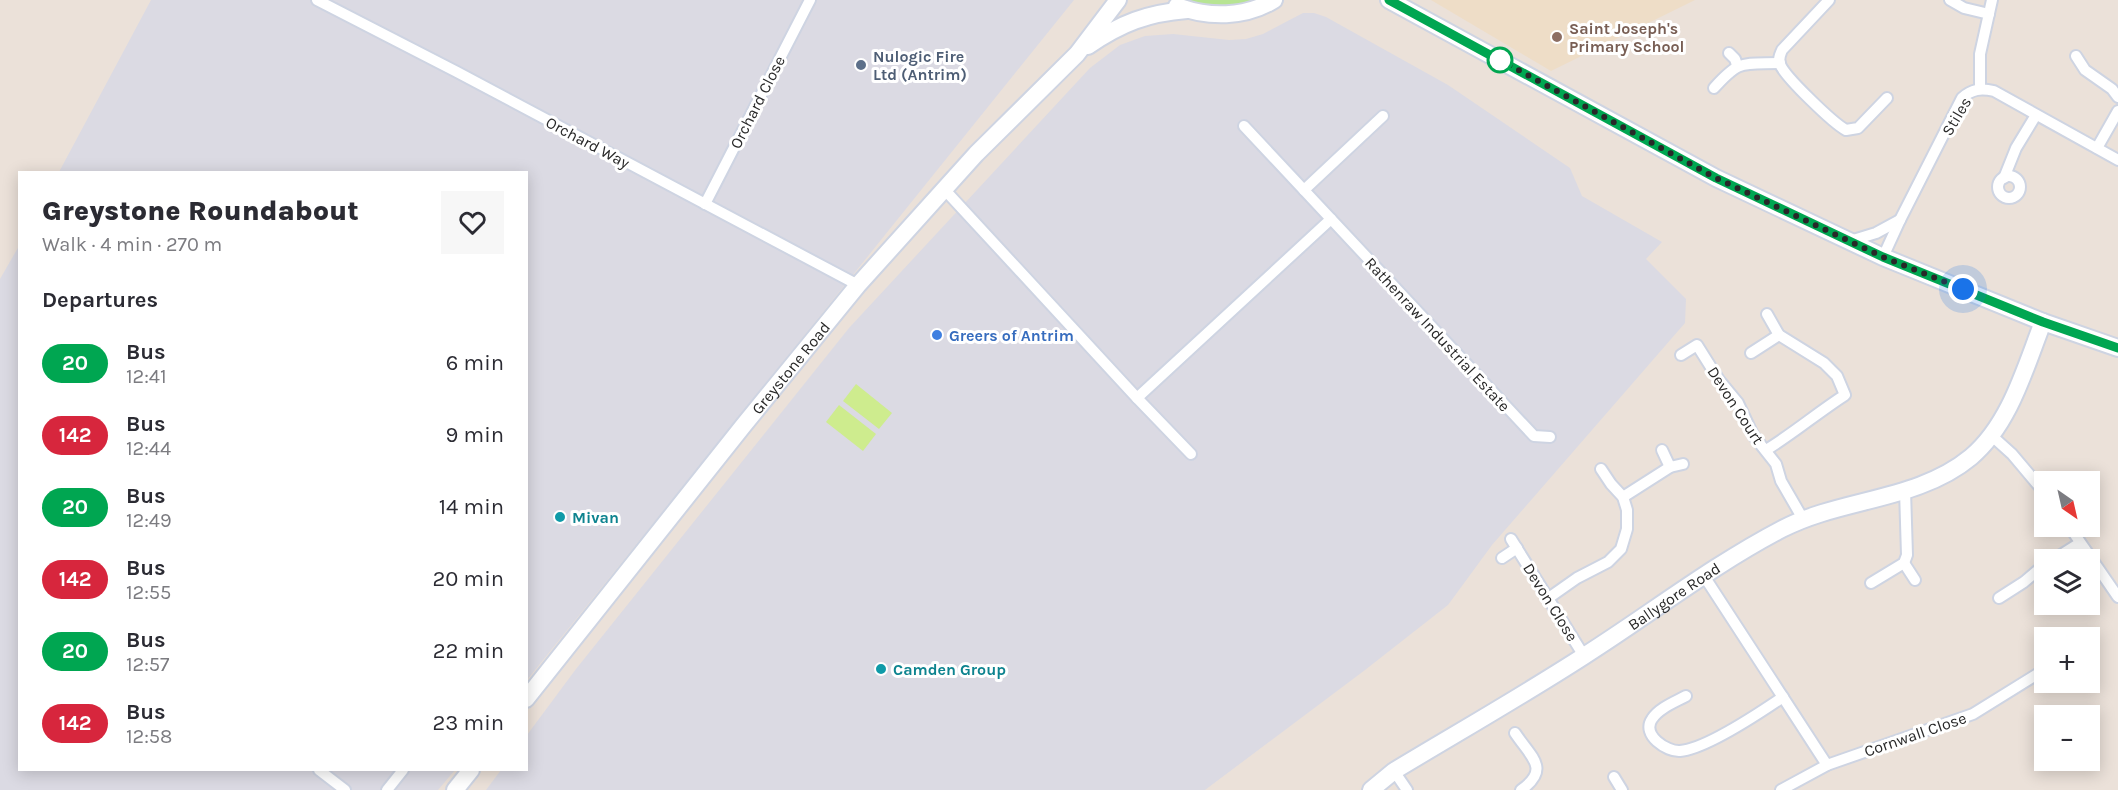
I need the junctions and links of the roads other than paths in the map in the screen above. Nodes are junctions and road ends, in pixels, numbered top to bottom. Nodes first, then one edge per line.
1 (317, 0) edge
2 (810, 0) edge
3 (1118, 0) edge
4 (1165, 0) edge
5 (1274, 0) edge
6 (1389, 0) edge
7 (1829, 0) edge
8 (1950, 0) edge
9 (1992, 0) edge
10 (1187, 10) junction
11 (1989, 14) junction
12 (1729, 53) dead end
13 (1077, 54) junction
14 (2076, 56) dead end
15 (1780, 63) junction
16 (1737, 66) junction
17 (1714, 88) dead end
18 (1980, 89) junction
19 (2118, 97) edge
20 (1887, 98) dead end
21 (2118, 111) edge
22 (2036, 115) junction
23 (1383, 116) dead end
24 (1244, 126) dead end
25 (2097, 148) junction
26 (2118, 160) edge
27 (2004, 178) dead end
28 (944, 189) junction
29 (1304, 190) junction
30 (705, 204) junction
31 (1331, 219) junction
32 (1900, 220) junction
33 (1850, 241) junction
34 (1883, 257) junction
35 (858, 285) junction
36 (1767, 314) dead end
37 (2043, 322) junction
38 (1779, 335) junction
39 (2118, 348) edge
40 (1751, 353) dead end
41 (1681, 355) dead end
42 (1137, 398) junction
43 (1992, 436) junction
44 (1550, 437) dead end
45 (1662, 450) dead end
46 (1766, 450) junction
47 (1191, 454) dead end
48 (1683, 464) dead end
49 (1670, 467) junction
50 (1601, 470) dead end
51 (2034, 480) edge
52 (1905, 490) junction
53 (1623, 497) junction
54 (1803, 519) junction
55 (2076, 537) edge
56 (2080, 543) junction
57 (2070, 549) edge
58 (1502, 558) dead end
59 (1904, 563) junction
60 (2034, 574) edge
61 (1704, 576) junction
62 (1915, 580) dead end
63 (1871, 583) dead end
64 (1550, 597) junction
65 (2118, 597) edge
66 (2000, 598) dead end
67 (1584, 656) junction
68 (2034, 676) edge
69 (528, 696) edge
70 (1686, 696) dead end
71 (1783, 697) junction
72 (1515, 733) dead end
73 (1827, 765) junction
74 (320, 771) edge
75 (402, 771) edge
76 (470, 771) edge
77 (1394, 771) junction
78 (1614, 777) dead end
79 (345, 790) edge
80 (387, 790) edge
81 (454, 790) edge
82 (1371, 790) edge
83 (1407, 790) edge
84 (1521, 790) edge
85 (1622, 790) edge
86 (1781, 790) edge

1 - 30 street, Orchard Way
2 - 30 street, Orchard Close
3 - 13 main road, Greystone Road
4 - 10 main road
5 - 10 main road
6 - 33 main road
7 - 15 street
8 - 11 street
9 - 11 street
10 - 13 main road, Greystone Road
11 - 18 street
12 - 16 street
13 - 28 main road, Greystone Road
14 - 19 street
15 - 16 street
15 - 20 street
16 - 17 street
18 - 22 street, Stiles
18 - 32 street, Stiles
21 - 25 street
22 - 25 street, Stiles
22 - 27 street
23 - 29 street
24 - 29 street, Rathenraw Industrial Estate
25 - 26 street, Stiles
28 - 35 main road, Greystone Road
28 - 42 street
29 - 31 street, Rathenraw Industrial Estate
30 - 35 street, Orchard Way
31 - 42 street
31 - 44 street, Rathenraw Industrial Estate
32 - 33 street
32 - 34 street, Stiles
33 - 34 main road
34 - 37 main road
35 - 69 main road, Greystone Road
36 - 38 street, Devon Court
37 - 39 main road
37 - 43 main road, Ballygore Road
38 - 40 street
38 - 46 street, Devon Court
41 - 46 street, Devon Court
42 - 47 street
43 - 51 street
43 - 52 main road, Ballygore Road
45 - 49 street
46 - 54 street, Devon Court
48 - 49 street
49 - 53 street
50 - 53 street
52 - 54 main road, Ballygore Road
52 - 59 street
53 - 64 street
54 - 61 main road, Ballygore Road
55 - 56 street
56 - 57 street
56 - 65 street
58 - 64 street, Devon Close
59 - 62 street
59 - 63 street
60 - 66 street
61 - 67 main road, Ballygore Road
61 - 71 street
64 - 67 street, Devon Close
67 - 77 main road, Ballygore Road
68 - 73 street, Cornwall Close
70 - 71 street
71 - 73 street
72 - 84 street
73 - 86 street, Cornwall Close
74 - 79 street
75 - 80 street
76 - 81 main road
77 - 82 main road, Ballygore Road
77 - 83 street
78 - 85 street

